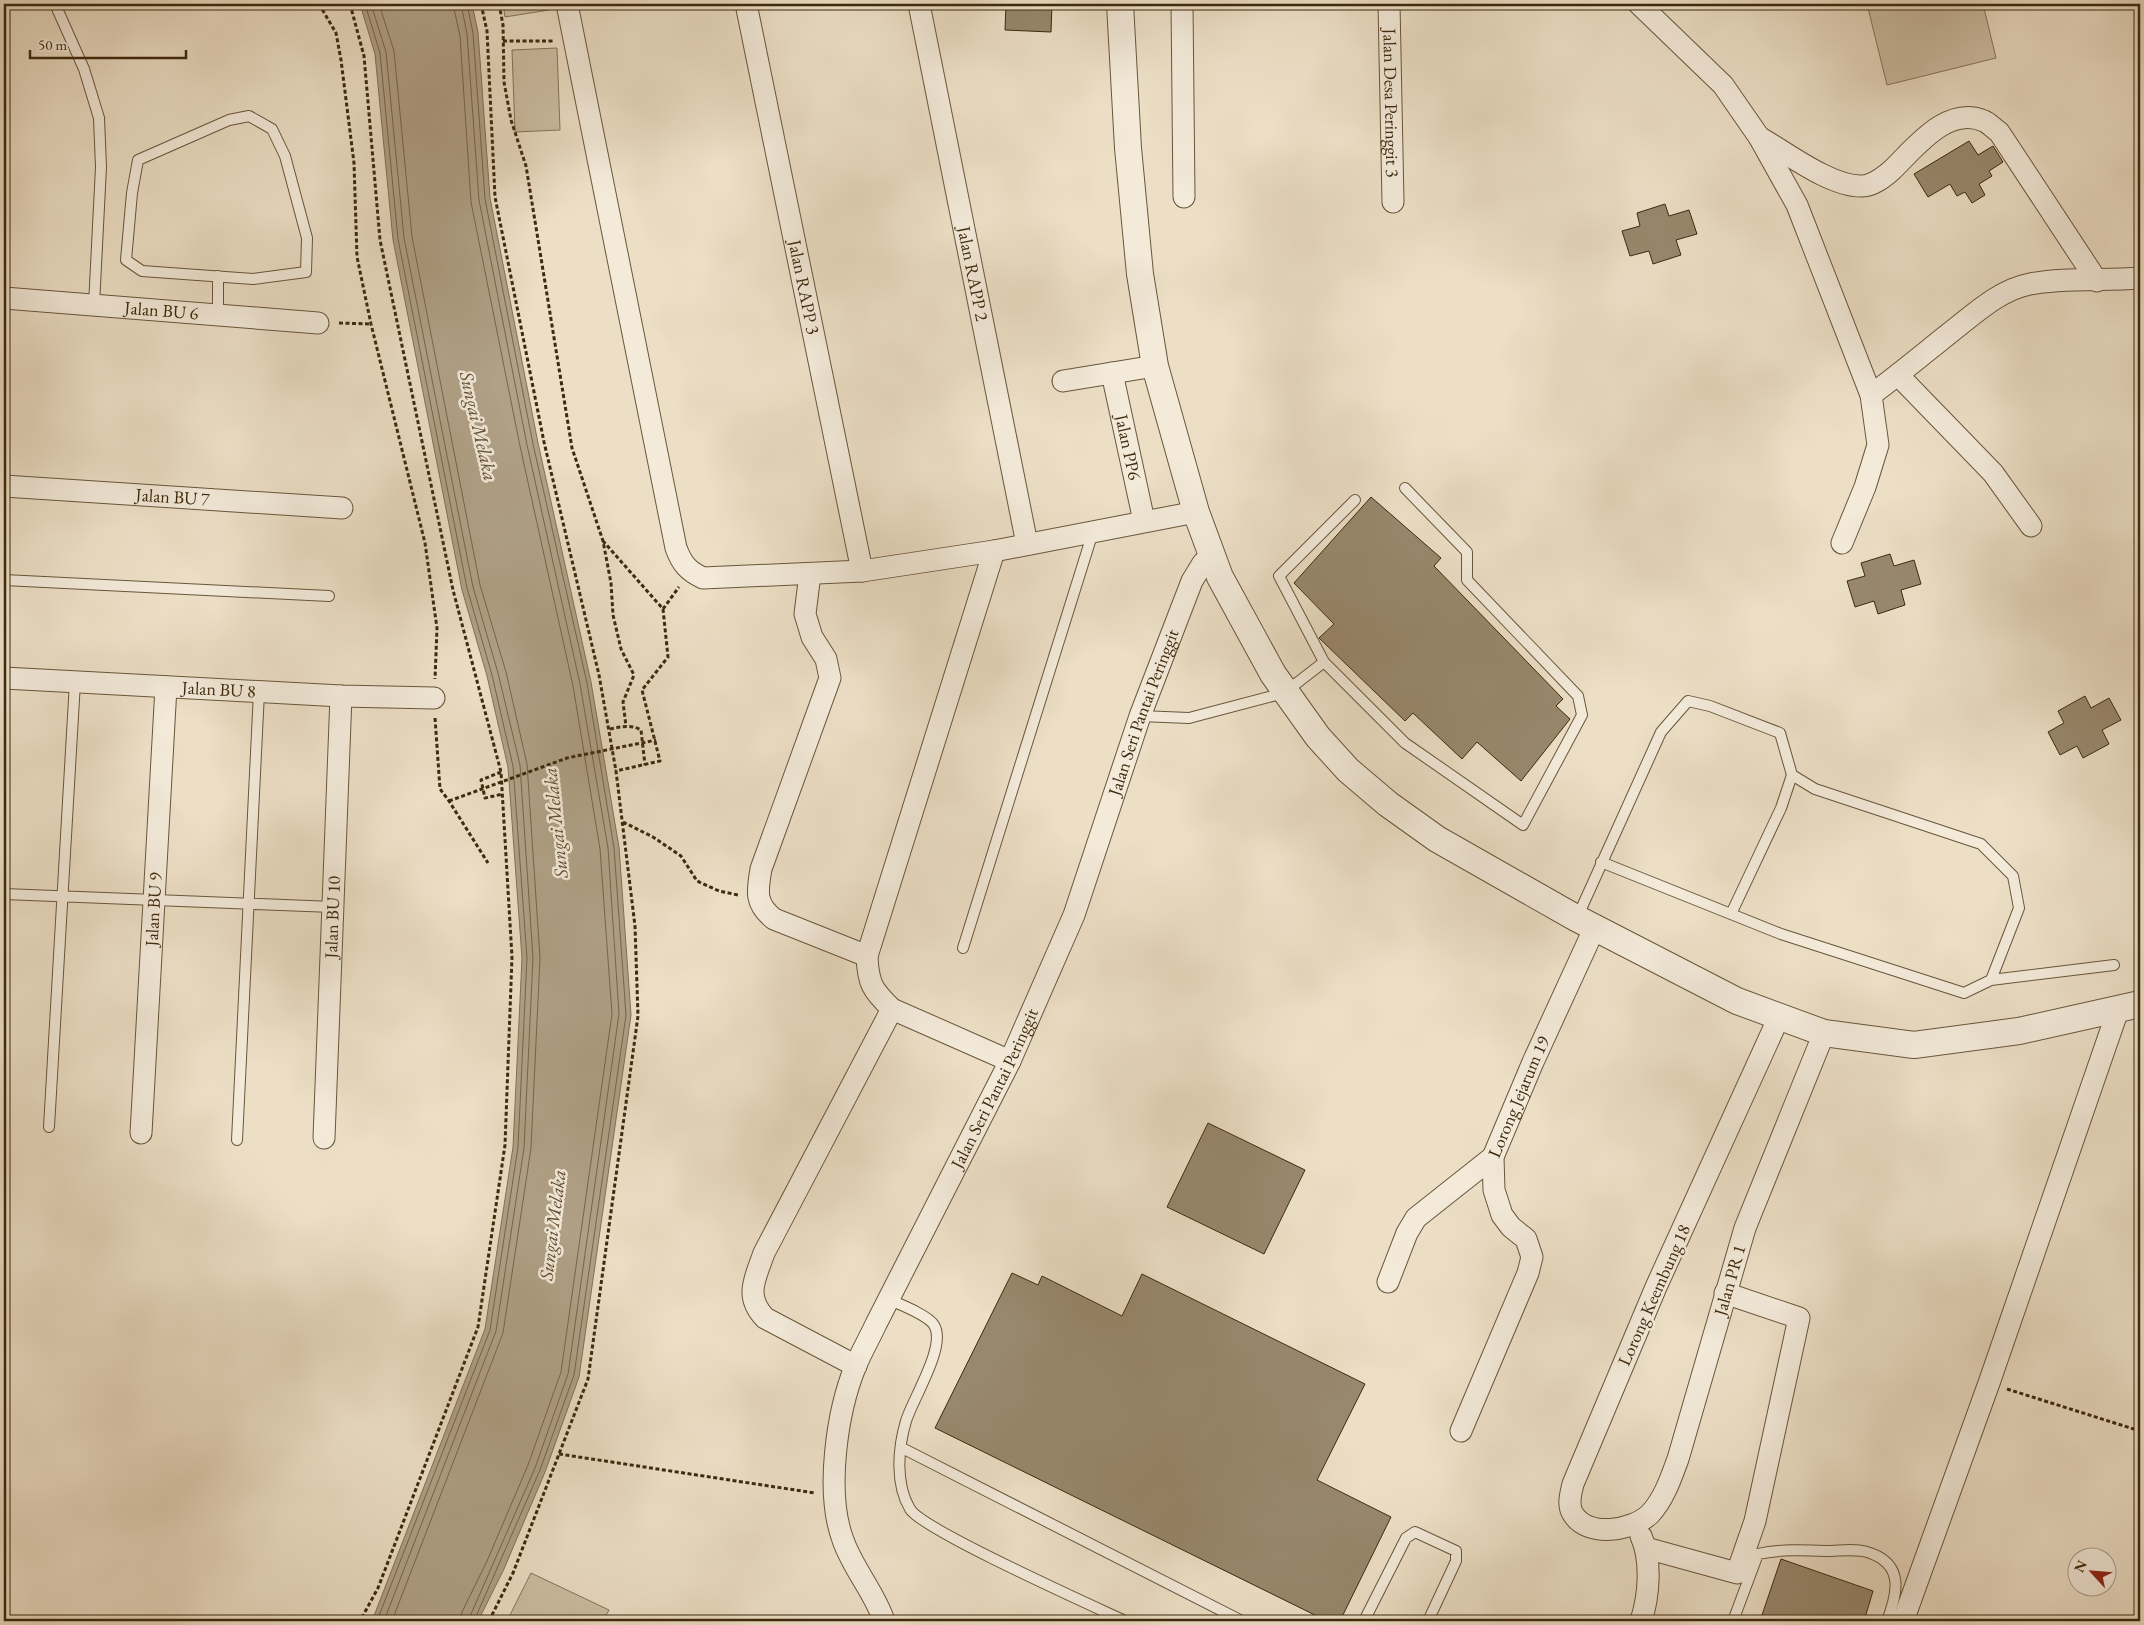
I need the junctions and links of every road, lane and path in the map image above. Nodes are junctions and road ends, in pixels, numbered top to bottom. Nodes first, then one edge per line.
1 (54, 4) edge
2 (319, 4) edge
3 (350, 4) edge
4 (481, 4) edge
5 (499, 4) edge
6 (567, 4) edge
7 (746, 4) edge
8 (919, 4) edge
9 (1120, 4) edge
10 (1182, 4) edge
11 (1388, 4) edge
12 (1639, 4) edge
13 (503, 41) junction
14 (575, 42) junction
15 (1759, 137) junction
16 (1184, 197) dead end
17 (1393, 202) dead end
18 (218, 276) junction
19 (2140, 278) edge
20 (2097, 281) junction
21 (4, 298) edge
22 (94, 305) junction
23 (218, 315) junction
24 (318, 323) joint
25 (371, 324) junction
26 (1155, 366) junction
27 (1112, 373) junction
28 (1898, 375) junction
29 (1063, 381) dead end
30 (1871, 396) junction
31 (4, 486) edge
32 (1405, 488) dead end
33 (1355, 500) dead end
34 (342, 508) dead end
35 (1196, 512) junction
36 (1144, 521) junction
37 (2030, 526) dead end
38 (1093, 532) junction
39 (603, 541) junction
40 (1842, 543) dead end
41 (1027, 544) junction
42 (994, 551) junction
43 (1213, 558) junction
44 (862, 571) junction
45 (690, 572) junction
46 (810, 574) junction
47 (4, 580) edge
48 (329, 596) dead end
49 (663, 609) junction
50 (1324, 662) junction
51 (4, 678) edge
52 (76, 682) junction
53 (166, 687) junction
54 (259, 692) junction
55 (1284, 693) junction
56 (341, 696) junction
57 (434, 698) junction
58 (1140, 716) junction
59 (626, 726) junction
60 (610, 728) junction
61 (656, 740) junction
62 (643, 742) junction
63 (645, 765) junction
64 (616, 770) junction
65 (501, 772) junction
66 (1792, 775) junction
67 (483, 788) junction
68 (503, 794) junction
69 (450, 800) junction
70 (623, 822) junction
71 (1601, 862) junction
72 (488, 863) dead end
73 (4, 894) edge
74 (63, 897) junction
75 (758, 899) junction
76 (154, 900) junction
77 (249, 904) junction
78 (332, 907) junction
79 (1731, 914) junction
80 (1586, 923) junction
81 (963, 948) dead end
82 (867, 956) junction
83 (2114, 965) dead end
84 (1991, 980) junction
85 (2129, 1007) edge
86 (892, 1009) junction
87 (1779, 1017) junction
88 (1824, 1034) junction
89 (1010, 1061) junction
90 (49, 1127) dead end
91 (141, 1133) dead end
92 (324, 1138) dead end
93 (237, 1140) dead end
94 (1494, 1157) junction
95 (1388, 1282) dead end
96 (1725, 1293) junction
97 (888, 1299) junction
98 (856, 1366) junction
99 (1990, 1383) junction
100 (1461, 1431) dead end
101 (2140, 1431) edge
102 (902, 1448) junction
103 (559, 1454) junction
104 (835, 1496) junction
105 (1636, 1524) junction
106 (1646, 1548) junction
107 (360, 1621) edge
108 (489, 1621) edge
109 (886, 1621) edge
110 (1125, 1621) edge
111 (1242, 1621) edge
112 (1364, 1621) edge
113 (1428, 1621) edge
114 (1641, 1621) edge
115 (1733, 1621) edge
116 (1887, 1621) edge
117 (1903, 1621) edge

1 - 22 lane
2 - 25 path
3 - 65 path
4 - 60 path
5 - 13 path
6 - 14 street
7 - 44 street, Jalan RAPP 3
8 - 41 street, Jalan RAPP 2
9 - 26 street
10 - 16 street
11 - 17 street, Jalan Desa Peringgit 3
12 - 15 street
13 - 14 path
13 - 39 path
14 - 45 street
15 - 20 street
15 - 30 street
18 - 18 lane
18 - 23 lane
19 - 20 street
20 - 28 street
21 - 22 street, Jalan BU 6
22 - 23 street, Jalan BU 6
23 - 24 street, Jalan BU 6
24 - 25 path
25 - 57 path
26 - 27 street
26 - 35 street
27 - 29 street
27 - 36 street, Jalan PP6
28 - 30 street
28 - 37 street
30 - 40 street
31 - 34 street, Jalan BU 7
32 - 50 lane
33 - 50 lane
35 - 36 street
35 - 43 street
36 - 38 street
38 - 41 street
38 - 81 lane
39 - 49 path
39 - 59 path
41 - 42 street
42 - 44 street
42 - 82 street
43 - 55 street
43 - 58 street, Jalan Seri Pantai Peringgit
44 - 46 street
45 - 46 street
45 - 49 path
46 - 75 street
47 - 48 lane
49 - 61 path
50 - 55 lane
51 - 52 street, Jalan BU 8
52 - 53 street, Jalan BU 8
52 - 74 lane
53 - 54 street, Jalan BU 8
53 - 76 street, Jalan BU 9
54 - 56 street, Jalan BU 8
54 - 77 lane
55 - 58 lane
55 - 80 street
56 - 57 street, Jalan BU 8
56 - 78 street, Jalan BU 10
57 - 69 path
58 - 89 street, Jalan Seri Pantai Peringgit
59 - 60 path
59 - 62 path
60 - 64 path
61 - 62 path, bridge
61 - 63 path
62 - 63 path
62 - 67 path, bridge
63 - 64 path
64 - 70 path
65 - 67 path
65 - 68 path
66 - 71 lane
66 - 79 lane
66 - 84 lane
67 - 68 path
67 - 69 path, bridge
68 - 107 path
69 - 72 path
70 - 75 path
70 - 103 path
71 - 79 lane
71 - 80 lane
73 - 74 lane
74 - 76 lane
74 - 90 lane
75 - 82 street
76 - 77 lane
76 - 91 street, Jalan BU 9
77 - 78 lane
77 - 93 lane
78 - 92 street, Jalan BU 10
79 - 84 lane
80 - 87 street
80 - 94 street, Lorong Jejarum 19
82 - 86 street
83 - 84 lane
85 - 88 street
85 - 99 street
86 - 89 street
86 - 98 street
87 - 88 street
87 - 105 street, Lorong Keembung 18
88 - 96 street, Jalan PR 1
89 - 97 street, Jalan Seri Pantai Peringgit
94 - 95 street
94 - 100 street, Lorong Jejarum 19
96 - 105 street, Jalan PR 1
96 - 106 street
97 - 98 street, Jalan Seri Pantai Peringgit
97 - 102 lane
98 - 104 street, Jalan Seri Pantai Peringgit
99 - 101 path
99 - 117 street
102 - 110 lane
102 - 111 lane
103 - 104 path
103 - 108 path
104 - 109 street, Jalan Seri Pantai Peringgit
105 - 106 street
106 - 114 street
112 - 113 lane
115 - 116 lane

